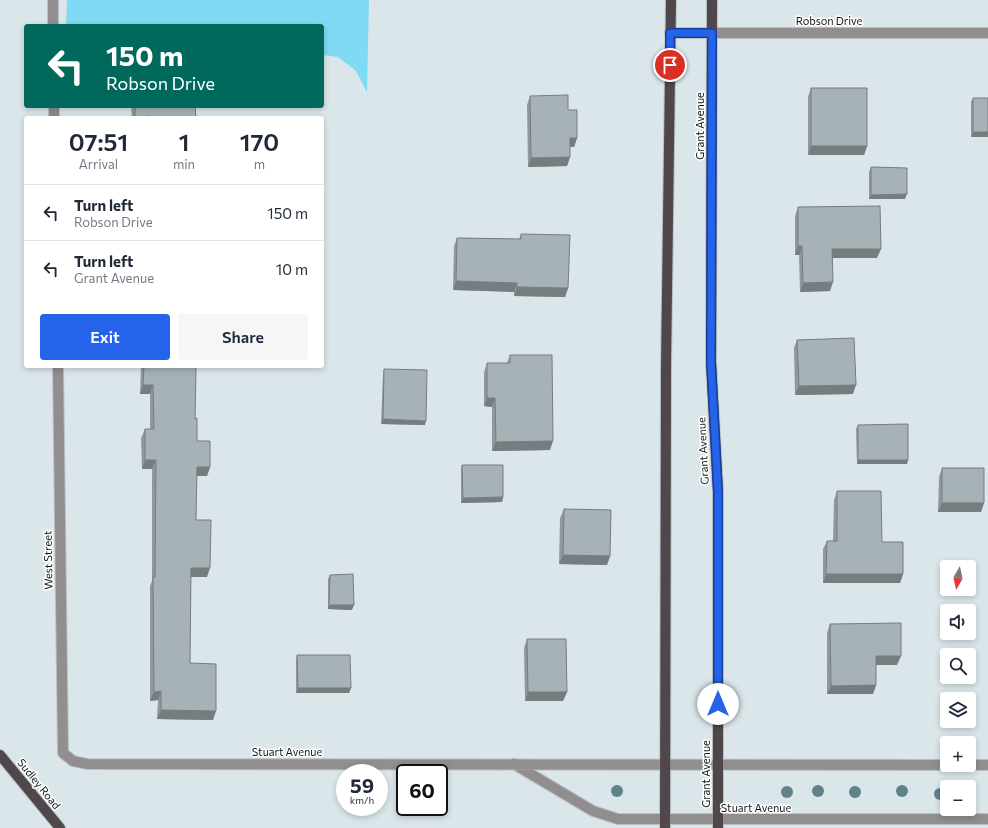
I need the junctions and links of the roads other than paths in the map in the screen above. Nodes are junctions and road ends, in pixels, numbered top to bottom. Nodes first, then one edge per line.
1 (53, 0) edge
2 (671, 0) edge
3 (712, 0) edge
4 (53, 24) edge
5 (670, 33) junction
6 (712, 33) junction
7 (988, 33) edge
8 (58, 368) edge
9 (63, 753) joint
10 (0, 754) edge
11 (514, 764) junction
12 (665, 764) junction
13 (718, 765) junction
14 (988, 765) edge
15 (988, 819) edge
16 (665, 824) edge
17 (718, 824) edge
18 (60, 828) edge

1 - 4 street
2 - 5 main road
3 - 6 main road, Grant Avenue
5 - 6 street, Robson Drive
5 - 12 main road
6 - 7 street, Robson Drive
6 - 13 main road, Grant Avenue
8 - 9 street, West Street
9 - 11 street, Stuart Avenue
10 - 18 main road, Sudley Road
11 - 12 street, Stuart Avenue
11 - 16 street, Stuart Avenue
12 - 13 street, Stuart Avenue
12 - 16 main road
13 - 14 street, Stuart Avenue
13 - 17 main road, Grant Avenue
15 - 17 street, Stuart Avenue
16 - 17 street, Stuart Avenue

